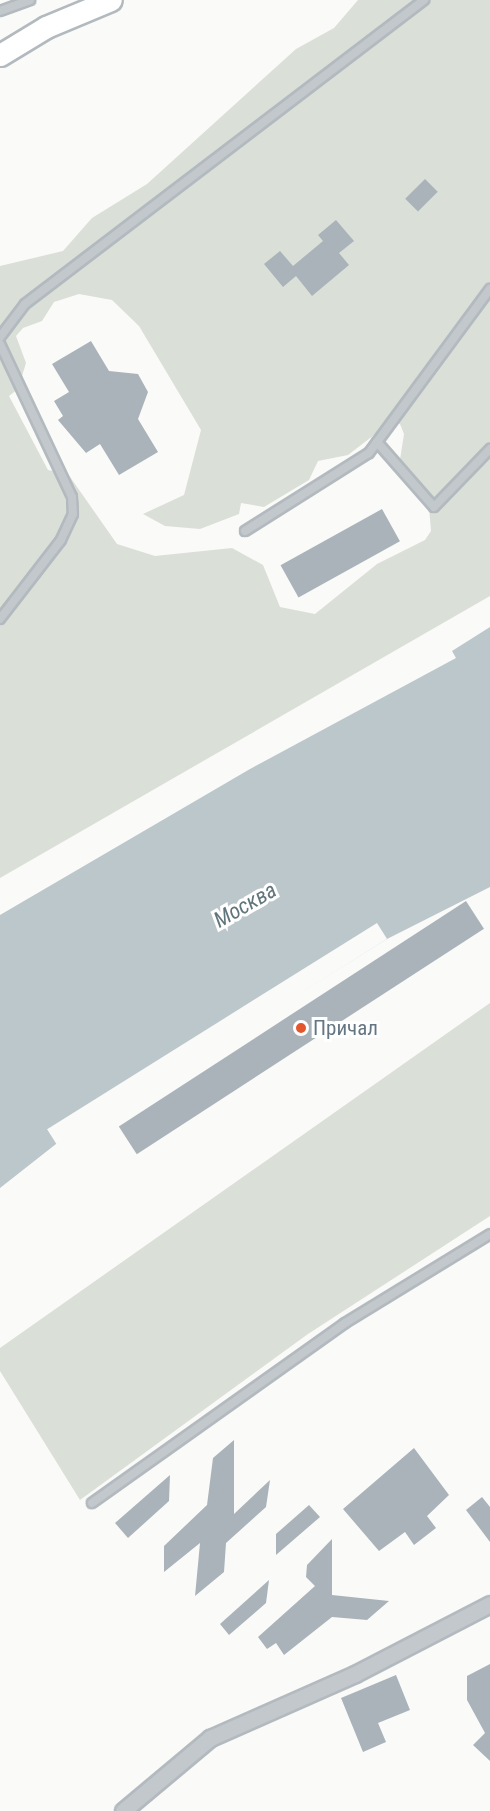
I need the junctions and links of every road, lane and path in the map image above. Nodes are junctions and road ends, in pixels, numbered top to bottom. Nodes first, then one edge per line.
1 (30, 0) edge
2 (111, 0) edge
3 (424, 0) edge
4 (0, 11) edge
5 (0, 55) edge
6 (490, 290) edge
7 (0, 337) edge
8 (0, 344) edge
9 (377, 442) junction
10 (490, 449) edge
11 (245, 531) dead end
12 (3, 609) edge
13 (0, 619) edge
14 (490, 1234) edge
15 (92, 1503) dead end
16 (490, 1604) edge
17 (123, 1811) edge

1 - 4 lane
2 - 5 main road
3 - 7 lane
6 - 9 lane
8 - 12 lane
9 - 10 lane
9 - 11 lane
12 - 13 lane
14 - 15 lane
16 - 17 street

